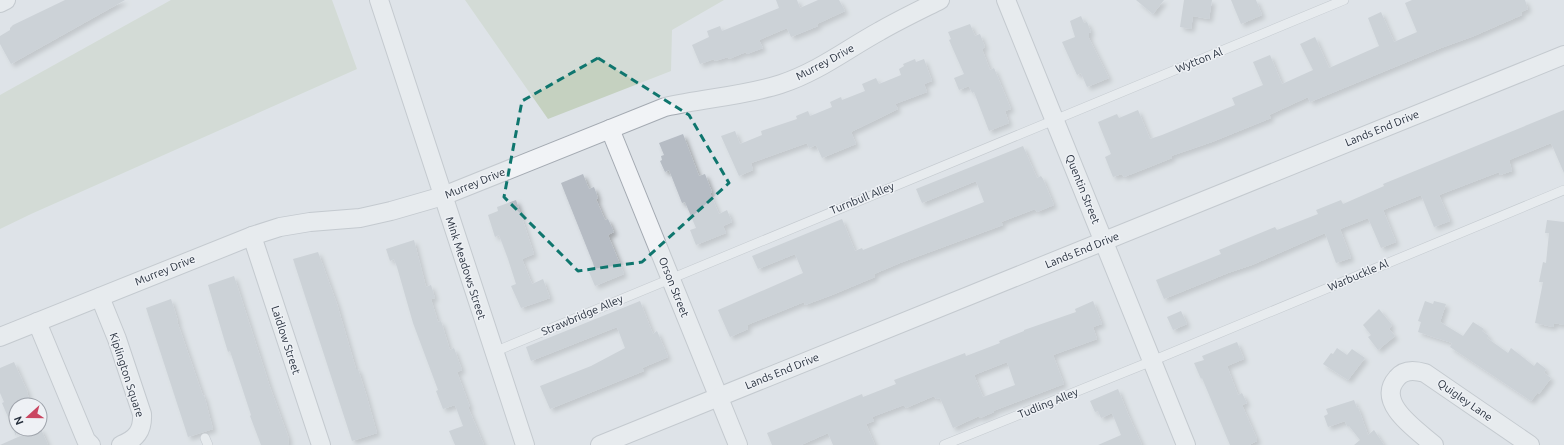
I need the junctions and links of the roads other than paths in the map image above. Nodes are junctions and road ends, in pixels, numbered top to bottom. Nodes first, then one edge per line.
1 (6, 0) edge
2 (379, 0) edge
3 (940, 0) edge
4 (1006, 0) edge
5 (1344, 0) edge
6 (0, 3) edge
7 (1564, 54) edge
8 (1054, 119) junction
9 (610, 128) junction
10 (1564, 190) edge
11 (443, 196) junction
12 (252, 236) junction
13 (1104, 241) junction
14 (671, 278) junction
15 (100, 296) junction
16 (38, 322) junction
17 (0, 337) edge
18 (494, 352) junction
19 (1152, 361) junction
20 (719, 397) junction
21 (91, 445) edge
22 (121, 445) edge
23 (321, 445) edge
24 (524, 445) edge
25 (600, 445) edge
26 (738, 445) edge
27 (944, 445) edge
28 (1186, 445) edge
29 (1434, 445) edge
30 (1530, 445) edge

1 - 6 street
2 - 11 street, Mink Meadows Street
3 - 9 street, Murrey Drive
4 - 8 street, Quentin Street
5 - 8 lane, Wytton Al
7 - 13 street, Lands End Drive
8 - 13 street, Quentin Street
8 - 14 lane, Turnbull Alley
9 - 11 street, Murrey Drive
9 - 14 street, Orson Street
10 - 19 lane, Warbuckle Al
11 - 12 street, Murrey Drive
11 - 18 street, Mink Meadows Street
12 - 15 street, Murrey Drive
12 - 23 street, Laidlow Street
13 - 19 street, Quentin Street
13 - 20 street, Lands End Drive
14 - 18 lane, Strawbridge Alley
14 - 20 street, Orson Street
15 - 16 street, Murrey Drive
15 - 22 street, Kiplington Square
16 - 17 street, Murrey Drive
16 - 21 street
18 - 24 street, Mink Meadows Street
19 - 27 lane, Tudling Alley
19 - 28 street, Quentin Street
20 - 25 street, Lands End Drive
20 - 26 street, Orson Street
29 - 30 street, Quigley Lane

